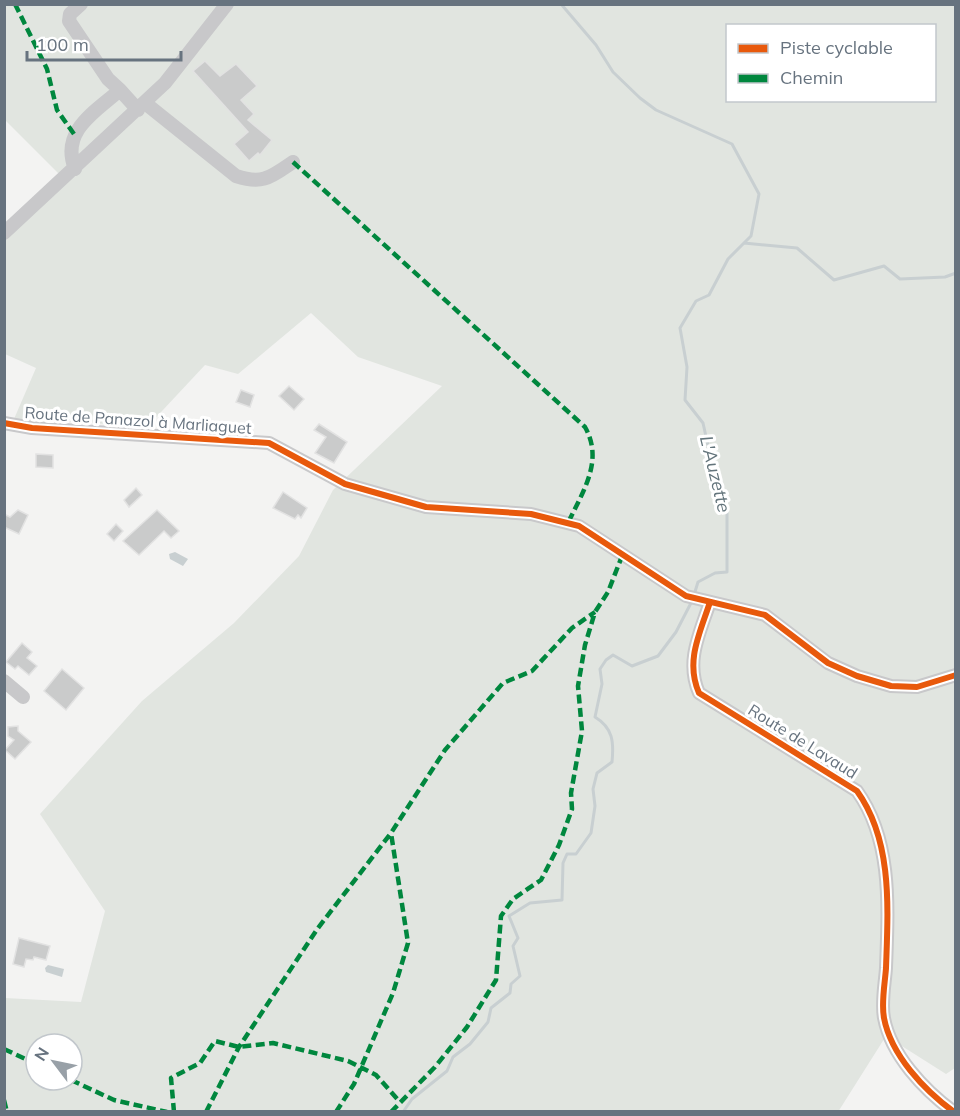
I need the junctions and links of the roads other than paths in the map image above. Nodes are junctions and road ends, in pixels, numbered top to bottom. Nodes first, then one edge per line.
1 (81, 4) edge
2 (226, 4) edge
3 (120, 90) junction
4 (142, 106) junction
5 (293, 162) dead end
6 (75, 169) junction
7 (4, 233) edge
8 (4, 423) edge
9 (705, 601) junction
10 (956, 675) edge
11 (4, 681) edge
12 (23, 697) dead end
13 (954, 1112) edge

1 - 3 street
2 - 4 street
3 - 4 street
3 - 6 street
4 - 5 street
4 - 6 street
6 - 7 street
8 - 9 street, Route de Panazol à Marliaguet
9 - 10 street, Route de Panazol à Marliaguet
9 - 13 street, Route de Lavaud
11 - 12 street

